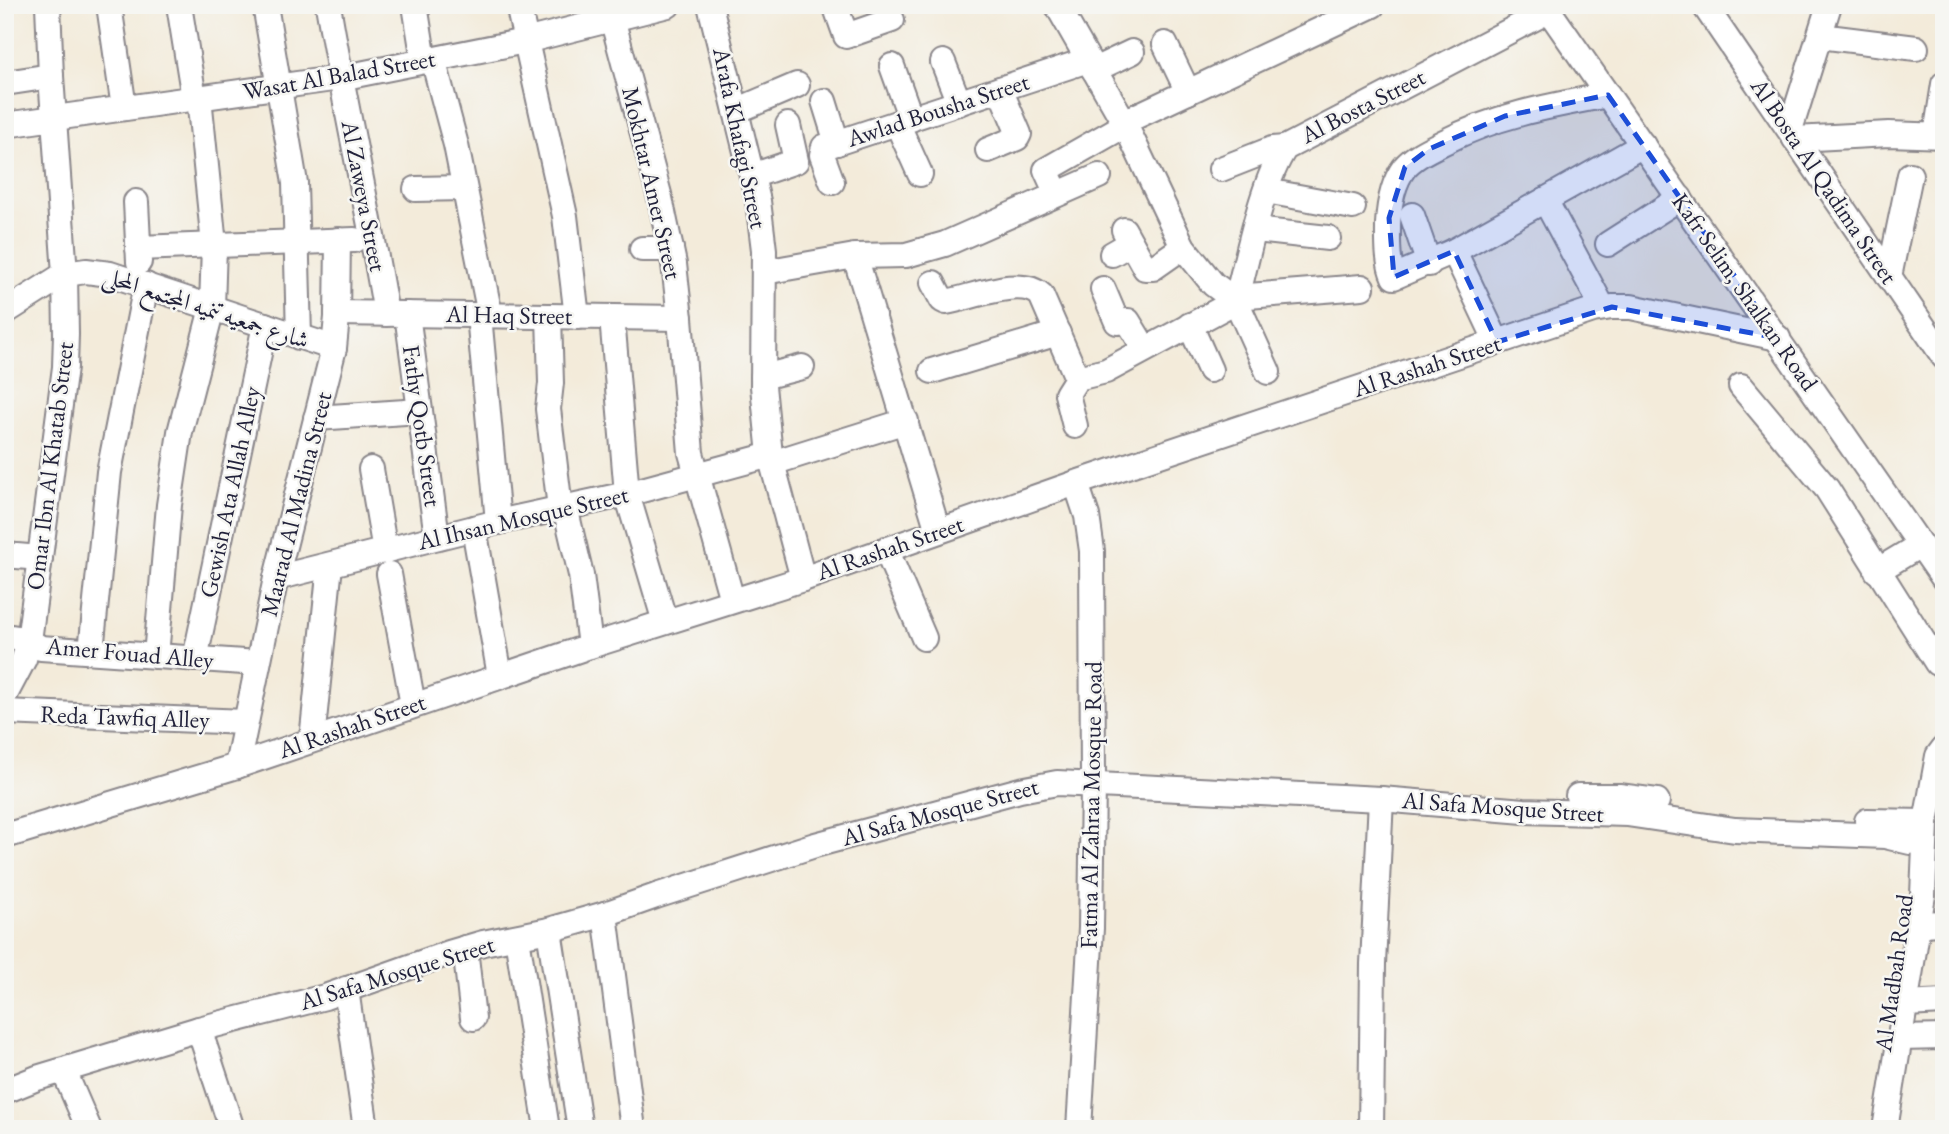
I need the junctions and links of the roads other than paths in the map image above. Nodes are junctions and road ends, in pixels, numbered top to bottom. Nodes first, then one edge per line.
1 (48, 5) edge
2 (109, 5) edge
3 (179, 5) edge
4 (265, 5) edge
5 (328, 5) edge
6 (415, 5) edge
7 (518, 5) edge
8 (668, 5) edge
9 (710, 5) edge
10 (835, 5) edge
11 (1057, 5) edge
12 (1373, 5) edge
13 (1703, 5) edge
14 (1829, 5) edge
15 (1547, 8) edge
16 (615, 14) edge
17 (892, 20) dead end
18 (1820, 36) junction
19 (525, 41) junction
20 (1165, 44) dead end
21 (1916, 48) dead end
22 (1132, 52) dead end
23 (428, 60) junction
24 (943, 62) dead end
25 (1091, 65) junction
26 (892, 66) dead end
27 (51, 76) junction
28 (340, 78) junction
29 (5, 83) edge
30 (1944, 84) edge
31 (797, 85) dead end
32 (278, 86) junction
33 (1000, 89) junction
34 (1188, 92) junction
35 (1608, 95) junction
36 (196, 98) junction
37 (824, 101) dead end
38 (959, 103) junction
39 (124, 108) junction
40 (736, 111) junction
41 (54, 117) junction
42 (904, 121) junction
43 (1124, 123) junction
44 (5, 125) edge
45 (788, 125) dead end
46 (1792, 134) junction
47 (1940, 136) edge
48 (837, 143) junction
49 (1643, 145) junction
50 (1285, 148) junction
51 (988, 150) dead end
52 (1222, 169) dead end
53 (920, 174) dead end
54 (1910, 175) dead end
55 (752, 176) junction
56 (1099, 176) dead end
57 (832, 183) dead end
58 (464, 188) junction
59 (416, 189) dead end
60 (1266, 191) junction
61 (1057, 194) junction
62 (1680, 198) junction
63 (1545, 200) junction
64 (136, 202) dead end
65 (1328, 202) junction
66 (1353, 207) dead end
67 (1412, 215) dead end
68 (1255, 230) junction
69 (374, 239) junction
70 (338, 240) junction
71 (297, 242) junction
72 (1122, 242) dead end
73 (1608, 244) dead end
74 (214, 245) junction
75 (1183, 247) junction
76 (138, 248) junction
77 (671, 248) junction
78 (642, 249) dead end
79 (1454, 251) junction
80 (855, 256) junction
81 (1429, 264) junction
82 (764, 272) junction
83 (65, 274) junction
84 (1889, 276) junction
85 (933, 283) dead end
86 (143, 284) junction
87 (1362, 287) dead end
88 (1103, 289) dead end
89 (1236, 300) junction
90 (212, 308) junction
91 (1603, 308) junction
92 (5, 312) edge
93 (337, 313) junction
94 (397, 314) junction
95 (485, 315) junction
96 (549, 316) junction
97 (578, 317) junction
98 (612, 317) junction
99 (680, 318) junction
100 (1190, 324) junction
101 (265, 325) junction
102 (1058, 332) junction
103 (299, 337) junction
104 (1778, 338) junction
105 (1497, 342) junction
106 (334, 348) junction
107 (1145, 349) junction
108 (1943, 355) edge
109 (802, 367) dead end
110 (1210, 370) dead end
111 (932, 371) dead end
112 (1268, 372) dead end
113 (763, 377) junction
114 (1077, 378) junction
115 (1741, 386) dead end
116 (420, 411) junction
117 (316, 418) junction
118 (906, 421) junction
119 (1076, 426) dead end
120 (771, 459) junction
121 (371, 469) dead end
122 (695, 475) junction
123 (1076, 483) junction
124 (627, 494) junction
125 (562, 507) junction
126 (498, 522) junction
127 (474, 528) junction
128 (938, 531) junction
129 (437, 537) junction
130 (1920, 545) junction
131 (886, 549) junction
132 (5, 555) edge
133 (40, 558) junction
134 (387, 562) junction
135 (330, 565) junction
136 (1877, 571) junction
137 (276, 578) junction
138 (803, 579) junction
139 (1944, 579) edge
140 (732, 600) junction
141 (665, 622) junction
142 (17, 638) edge
143 (924, 638) dead end
144 (590, 646) junction
145 (91, 651) junction
146 (156, 656) junction
147 (195, 659) junction
148 (258, 663) junction
149 (1937, 663) dead end
150 (500, 676) junction
151 (5, 695) edge
152 (413, 705) junction
153 (5, 712) edge
154 (246, 722) junction
155 (312, 740) junction
156 (1944, 748) edge
157 (237, 765) junction
158 (1093, 778) junction
159 (1381, 799) junction
160 (1926, 822) junction
161 (5, 836) edge
162 (1910, 842) junction
163 (605, 914) junction
164 (1931, 923) edge
165 (549, 930) junction
166 (517, 937) junction
167 (465, 948) junction
168 (346, 989) junction
169 (1944, 1002) edge
170 (1906, 1004) junction
171 (473, 1018) dead end
172 (199, 1029) junction
173 (1944, 1037) edge
174 (1900, 1038) junction
175 (64, 1071) junction
176 (5, 1091) edge
177 (89, 1129) edge
178 (232, 1129) edge
179 (366, 1129) edge
180 (547, 1129) edge
181 (580, 1129) edge
182 (633, 1129) edge
183 (1079, 1129) edge
184 (1371, 1129) edge
185 (1868, 1129) edge
186 (1885, 1129) edge

1 - 27 street, Omar Ibn Al Khatab Street
2 - 39 street
3 - 36 street
4 - 32 street
5 - 28 street, Al Zaweya Street
6 - 23 street
7 - 19 street
8 - 16 street, Wasat Al Balad Street
9 - 40 street, Arafa Khafagi Street
10 - 17 street
11 - 25 street
12 - 34 street
13 - 46 street, Al Bosta Al Qadima Street
14 - 18 street
15 - 35 street, Kafr Selim, Shalkan Road
15 - 50 street, Al Bosta Street
16 - 19 street, Wasat Al Balad Street
16 - 77 street, Mokhtar Amer Street
18 - 21 street
18 - 46 street
19 - 23 street, Wasat Al Balad Street
19 - 97 street
20 - 34 street
22 - 25 street, Awlad Bousha Street
23 - 28 street, Wasat Al Balad Street
23 - 58 street
24 - 38 street
25 - 33 street, Awlad Bousha Street
25 - 43 street
26 - 42 street
27 - 29 street
27 - 41 street, Omar Ibn Al Khatab Street
28 - 32 street, Wasat Al Balad Street
28 - 69 street, Al Zaweya Street
30 - 47 street
31 - 40 street
32 - 36 street, Wasat Al Balad Street
32 - 71 street
33 - 38 street, Awlad Bousha Street
33 - 51 street
34 - 43 street
35 - 49 street, Kafr Selim, Shalkan Road
35 - 81 street
36 - 39 street, Wasat Al Balad Street
36 - 74 street
37 - 48 street
38 - 42 street, Awlad Bousha Street
39 - 41 street, Wasat Al Balad Street
40 - 55 street, Arafa Khafagi Street
41 - 44 street, Wasat Al Balad Street
41 - 83 street, Omar Ibn Al Khatab Street
42 - 48 street, Awlad Bousha Street
42 - 53 street
43 - 61 street
43 - 75 street
45 - 55 street
46 - 47 street
46 - 84 street, Al Bosta Al Qadima Street
48 - 57 street, Awlad Bousha Street
49 - 62 street, Kafr Selim, Shalkan Road
49 - 63 street
50 - 52 street
50 - 60 street, Al Bosta Street
54 - 84 street
55 - 82 street, Arafa Khafagi Street
56 - 61 street
58 - 59 street
58 - 95 street
60 - 65 street
60 - 68 street, Al Bosta Street
61 - 80 street
62 - 73 street
62 - 104 street, Kafr Selim, Shalkan Road
63 - 79 street
63 - 91 street
64 - 76 street
65 - 66 street
65 - 68 street
67 - 81 street
68 - 89 street, Al Bosta Street
69 - 70 street
69 - 94 street, Al Zaweya Street
70 - 71 street
70 - 93 street, Maarad Al Madina Street
71 - 74 street
71 - 103 street
72 - 75 street
74 - 76 street
74 - 90 street
75 - 89 street
76 - 86 street
77 - 78 street
77 - 99 street, Mokhtar Amer Street
79 - 81 street
79 - 105 street
80 - 82 street
80 - 118 street
82 - 113 street, Arafa Khafagi Street
83 - 86 street, شارع جمعيه تنميه المجتمع المحلى
83 - 92 street
83 - 133 street, Omar Ibn Al Khatab Street
84 - 108 street, Al Bosta Al Qadima Street
85 - 102 street
86 - 90 street, شارع جمعيه تنميه المجتمع المحلى
86 - 145 street
87 - 89 street
88 - 107 street
89 - 100 street
89 - 112 street
90 - 101 street, شارع جمعيه تنميه المجتمع المحلى
90 - 146 street
91 - 104 street, Al Rashah Street
91 - 105 street, Al Rashah Street
93 - 94 street, Al Haq Street
93 - 106 street, Maarad Al Madina Street
94 - 95 street, Al Haq Street
94 - 116 street, Fathy Qotb Street
95 - 96 street, Al Haq Street
95 - 126 street
96 - 97 street, Al Haq Street
96 - 125 street
97 - 98 street, Al Haq Street
98 - 99 street, Al Haq Street
98 - 124 street
99 - 122 street, Mokhtar Amer Street
100 - 107 street
100 - 110 street
101 - 103 street, شارع جمعيه تنميه المجتمع المحلى
101 - 147 street, Gewish Ata Allah Alley
102 - 111 street
102 - 114 street
103 - 106 street, شارع جمعيه تنميه المجتمع المحلى
104 - 130 street, Kafr Selim, Shalkan Road
105 - 123 street, Al Rashah Street
106 - 117 street, Maarad Al Madina Street
107 - 114 street
109 - 113 street
113 - 120 street, Arafa Khafagi Street
114 - 119 street
115 - 136 street
116 - 117 street
116 - 129 street, Fathy Qotb Street
117 - 137 street, Maarad Al Madina Street
118 - 120 street, Al Ihsan Mosque Street
118 - 128 street
120 - 122 street, Al Ihsan Mosque Street
120 - 138 street, Arafa Khafagi Street
121 - 134 street
122 - 124 street, Al Ihsan Mosque Street
122 - 140 street, Mokhtar Amer Street
123 - 128 street, Al Rashah Street
123 - 158 street, Fatma Al Zahraa Mosque Road
124 - 125 street, Al Ihsan Mosque Street
124 - 141 street
125 - 126 street, Al Ihsan Mosque Street
125 - 144 street
126 - 127 street, Al Ihsan Mosque Street
127 - 129 street, Al Ihsan Mosque Street
127 - 150 street
128 - 131 street, Al Rashah Street
129 - 134 street, Al Ihsan Mosque Street
130 - 136 street
130 - 139 street, Kafr Selim, Shalkan Road
131 - 138 street, Al Rashah Street
131 - 143 street
132 - 133 street
133 - 142 street, Omar Ibn Al Khatab Street
134 - 135 street, Al Ihsan Mosque Street
134 - 152 street
135 - 137 street, Al Ihsan Mosque Street
135 - 155 street
136 - 149 street
137 - 148 street, Maarad Al Madina Street
138 - 140 street, Al Rashah Street
140 - 141 street, Al Rashah Street
141 - 144 street, Al Rashah Street
142 - 145 street, Amer Fouad Alley
142 - 151 street, Omar Ibn Al Khatab Street
144 - 150 street, Al Rashah Street
145 - 146 street, Amer Fouad Alley
146 - 147 street, Amer Fouad Alley
147 - 148 street, Amer Fouad Alley
148 - 154 street, Maarad Al Madina Street
150 - 152 street, Al Rashah Street
152 - 155 street, Al Rashah Street
153 - 154 street, Reda Tawfiq Alley
154 - 157 street, Maarad Al Madina Street
155 - 157 street, Al Rashah Street
156 - 160 street, Al Madbah Road
157 - 161 street, Al Rashah Street
158 - 159 street, Al Safa Mosque Street
158 - 160 street, Al Safa Mosque Street
158 - 163 street, Al Safa Mosque Street
158 - 183 street, Fatma Al Zahraa Mosque Road
159 - 162 street, Al Safa Mosque Street
159 - 184 street
160 - 162 street, Al Madbah Road
160 - 164 street, Al Madbah Road
162 - 185 street, Al Madbah Road
163 - 165 street, Al Safa Mosque Street
163 - 182 street
164 - 170 street, Al Madbah Road
165 - 166 street, Al Safa Mosque Street
165 - 181 street
166 - 167 street, Al Safa Mosque Street
166 - 180 street
167 - 168 street, Al Safa Mosque Street
167 - 171 street
168 - 172 street, Al Safa Mosque Street
168 - 179 street
169 - 170 street
170 - 174 street, Al Madbah Road
172 - 175 street, Al Safa Mosque Street
172 - 178 street
173 - 174 street
174 - 186 street, Al Madbah Road
175 - 176 street, Al Safa Mosque Street
175 - 177 street

